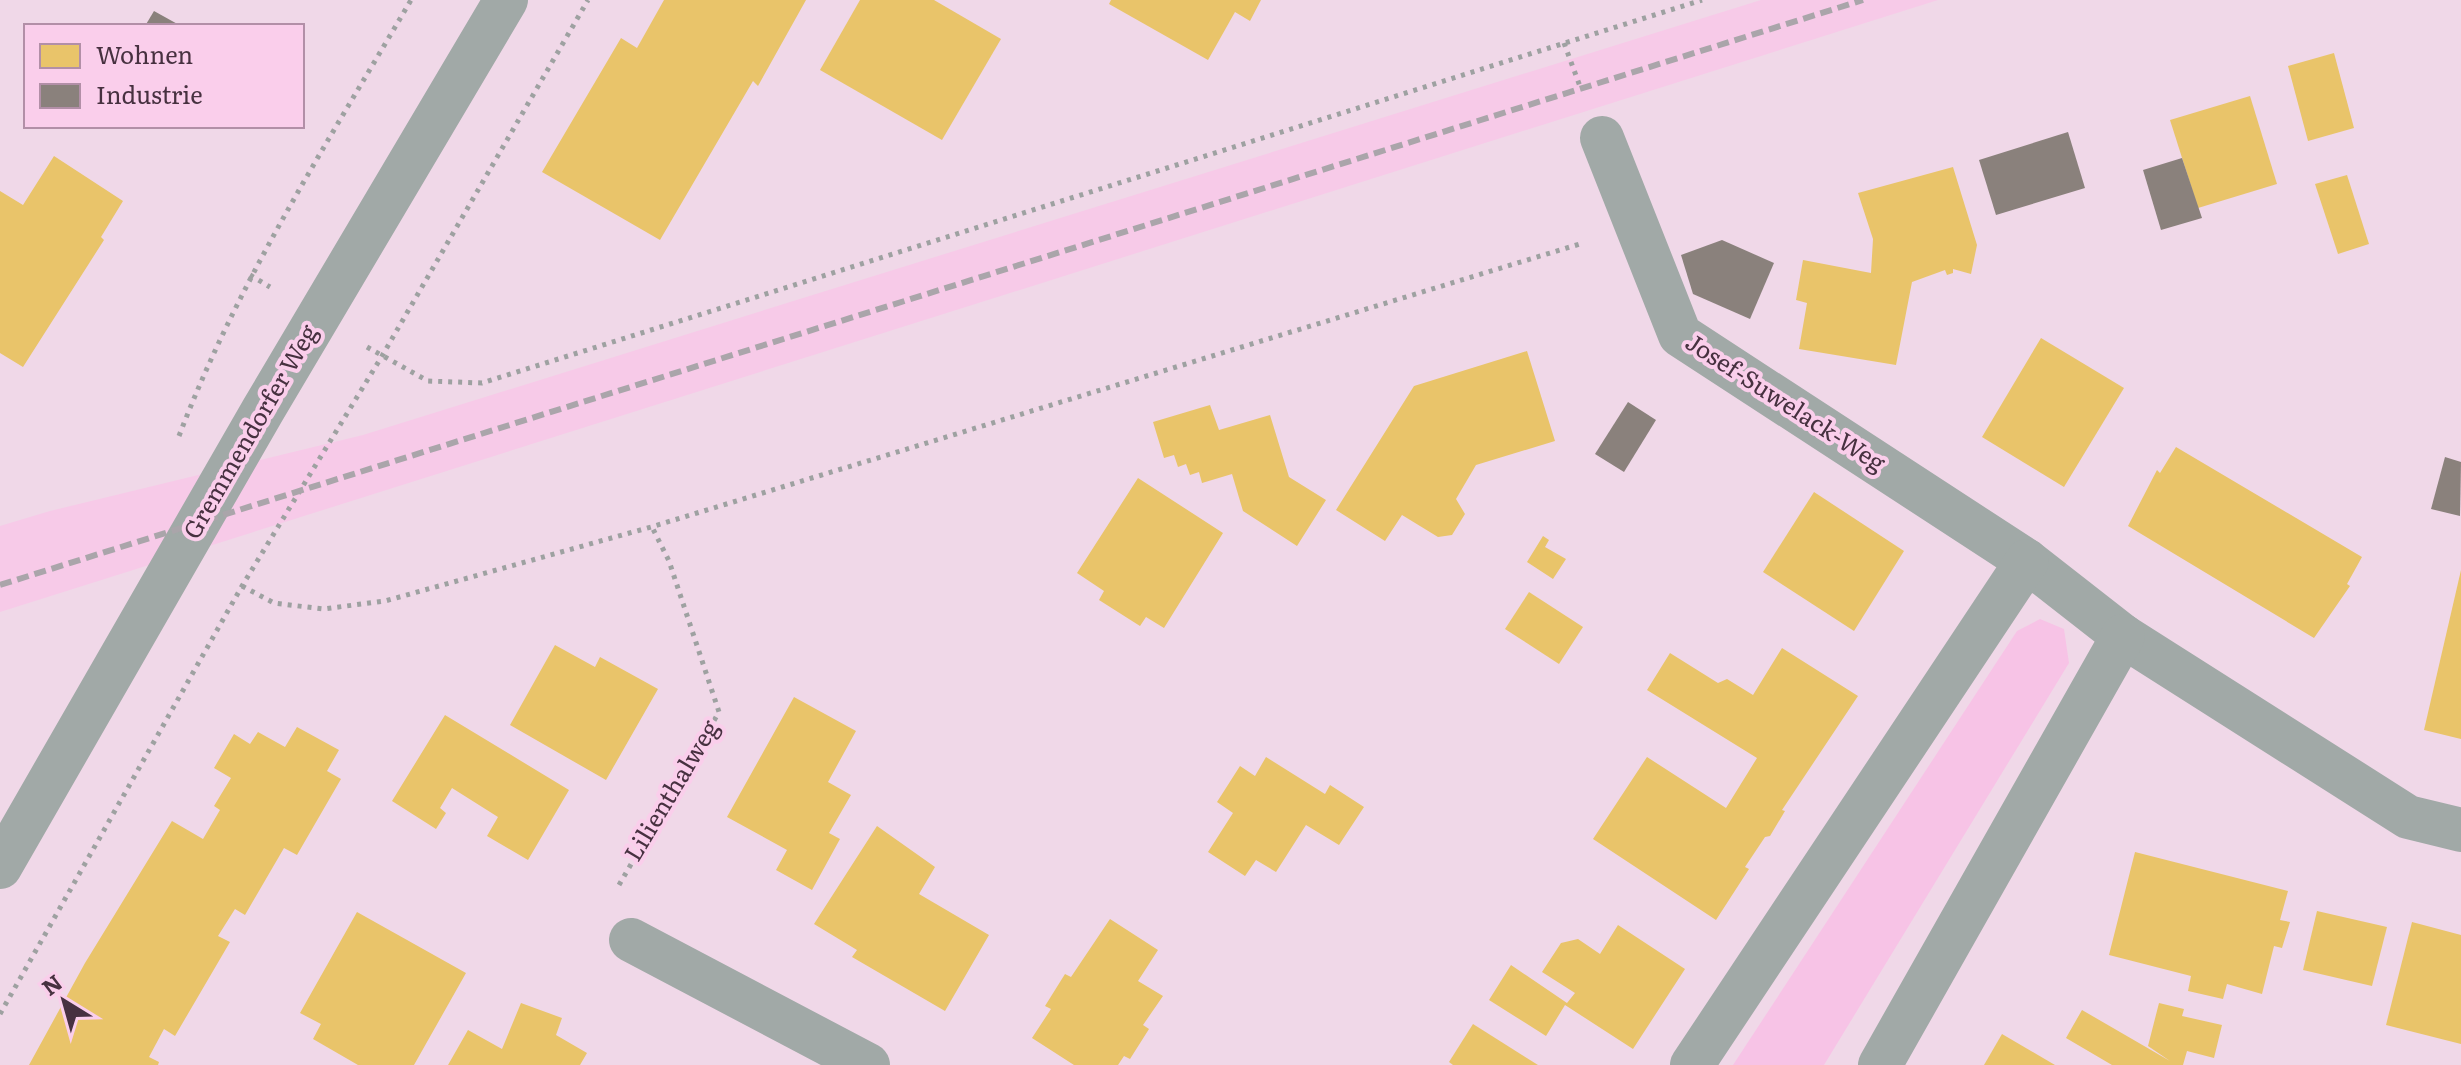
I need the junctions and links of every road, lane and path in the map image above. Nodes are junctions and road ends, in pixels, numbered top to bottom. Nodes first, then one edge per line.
1 (411, 0) edge
2 (506, 0) edge
3 (588, 0) edge
4 (1702, 0) edge
5 (1564, 43) junction
6 (1575, 73) dead end
7 (1602, 138) dead end
8 (1636, 227) junction
9 (382, 356) junction
10 (199, 385) dead end
11 (651, 527) junction
12 (2027, 561) junction
13 (242, 586) junction
14 (2123, 636) junction
15 (2461, 830) edge
16 (7, 839) edge
17 (631, 940) joint
18 (0, 1014) edge
19 (868, 1065) edge
20 (1692, 1065) edge
21 (1880, 1065) edge

1 - 10 path
2 - 16 street, Gremmendorfer Weg
3 - 9 path
4 - 5 path
5 - 6 path
5 - 9 path
7 - 8 street, Josef-Suwelack-Weg
8 - 11 path
8 - 12 street, Josef-Suwelack-Weg
9 - 13 path
11 - 13 path
11 - 17 path, Lilienthalweg
12 - 14 street, Josef-Suwelack-Weg
12 - 20 street
13 - 18 path
14 - 15 street, Josef-Suwelack-Weg
14 - 21 street
17 - 19 street

